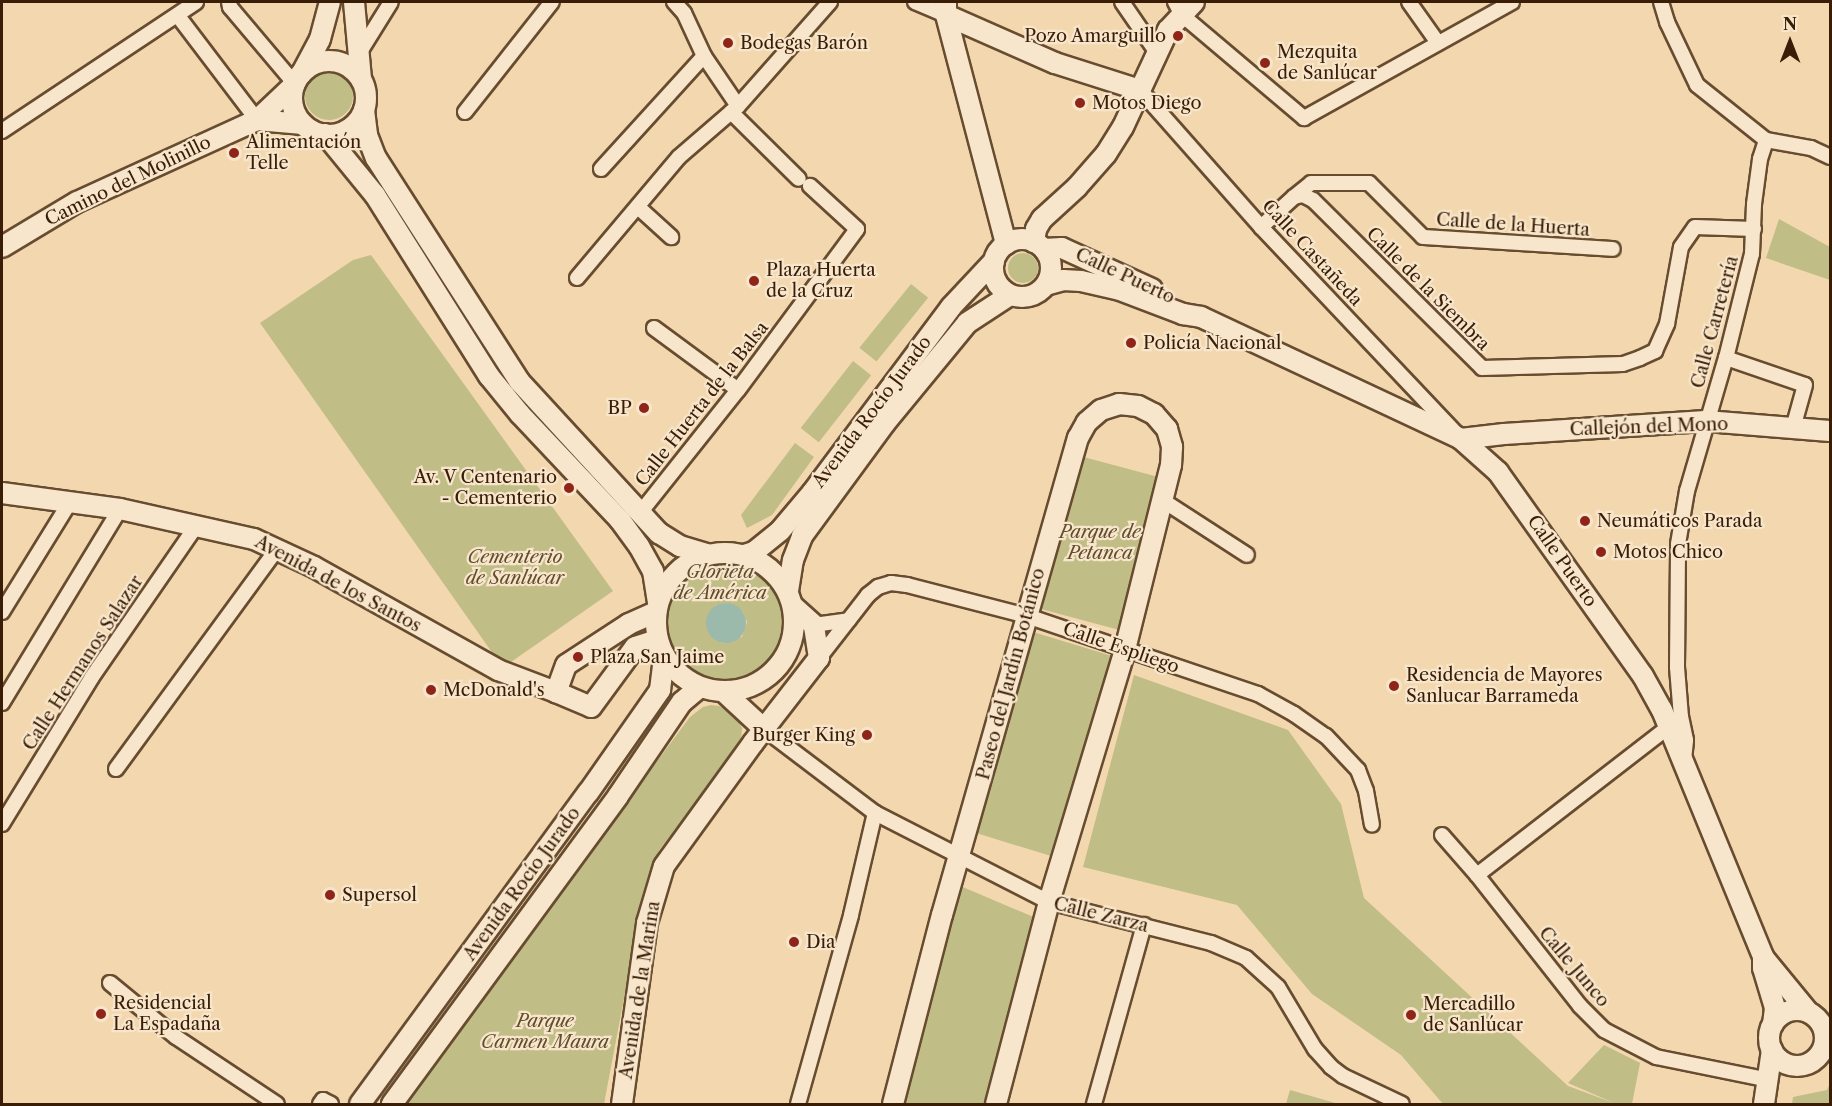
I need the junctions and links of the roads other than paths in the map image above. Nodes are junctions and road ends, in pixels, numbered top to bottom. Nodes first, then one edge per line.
1 (196, 2) edge
2 (229, 2) edge
3 (330, 2) edge
4 (354, 2) edge
5 (391, 2) edge
6 (552, 2) edge
7 (674, 2) edge
8 (830, 2) edge
9 (915, 2) edge
10 (1122, 2) edge
11 (1409, 2) edge
12 (1512, 2) edge
13 (1661, 2) edge
14 (1184, 6) edge
15 (946, 8) edge
16 (178, 16) junction
17 (1438, 43) junction
18 (1157, 53) junction
19 (358, 55) junction
20 (704, 56) junction
21 (298, 79) junction
22 (361, 79) junction
23 (1140, 90) junction
24 (735, 109) junction
25 (364, 110) junction
26 (465, 112) dead end
27 (256, 120) junction
28 (303, 124) junction
29 (2, 131) edge
30 (325, 134) junction
31 (1766, 140) junction
32 (1830, 157) edge
33 (601, 169) dead end
34 (1294, 197) junction
35 (638, 207) junction
36 (1262, 226) junction
37 (1754, 229) junction
38 (671, 237) dead end
39 (1006, 244) junction
40 (1039, 246) junction
41 (2, 247) edge
42 (1613, 249) dead end
43 (994, 261) junction
44 (577, 279) dead end
45 (1046, 285) junction
46 (1010, 295) junction
47 (1201, 317) junction
48 (654, 328) dead end
49 (1726, 358) junction
50 (738, 390) junction
51 (1706, 420) junction
52 (1793, 428) junction
53 (1830, 431) edge
54 (1504, 434) junction
55 (1461, 440) junction
56 (1498, 472) junction
57 (2, 493) edge
58 (1162, 500) junction
59 (70, 502) junction
60 (120, 509) junction
61 (640, 513) junction
62 (196, 525) junction
63 (278, 548) junction
64 (707, 555) junction
65 (744, 555) junction
66 (1247, 555) dead end
67 (791, 599) junction
68 (657, 607) junction
69 (2, 612) edge
70 (1027, 616) junction
71 (849, 620) junction
72 (814, 625) junction
73 (606, 640) junction
74 (661, 648) junction
75 (1125, 650) junction
76 (819, 658) junction
77 (624, 663) junction
78 (700, 687) junction
79 (724, 692) junction
80 (556, 693) junction
81 (2, 703) edge
82 (782, 706) junction
83 (744, 710) junction
84 (1670, 726) junction
85 (764, 729) junction
86 (1684, 760) junction
87 (116, 769) dead end
88 (875, 813) junction
89 (2, 824) edge
90 (1372, 824) dead end
91 (1442, 835) dead end
92 (960, 857) junction
93 (1477, 875) junction
94 (1049, 903) junction
95 (1144, 925) junction
96 (1763, 956) junction
97 (110, 983) dead end
98 (1820, 1022) edge
99 (1773, 1024) junction
100 (1772, 1050) junction
101 (1825, 1054) edge
102 (1790, 1065) junction
103 (1769, 1080) junction
104 (277, 1104) edge
105 (320, 1104) edge
106 (331, 1104) edge
107 (360, 1104) edge
108 (392, 1104) edge
109 (622, 1104) edge
110 (798, 1104) edge
111 (893, 1104) edge
112 (996, 1104) edge
113 (1094, 1104) edge
114 (1402, 1104) edge
115 (1764, 1104) edge

1 - 16 street
2 - 21 street
3 - 21 street
4 - 19 street
5 - 19 street
6 - 26 street
7 - 20 street
8 - 24 street
9 - 15 street
10 - 18 street
11 - 17 street
12 - 17 street
13 - 31 street
14 - 17 street
14 - 18 street
15 - 23 street
15 - 39 street
16 - 27 street
16 - 29 street
18 - 23 street
19 - 22 street
20 - 24 street
20 - 33 street
21 - 22 street
21 - 27 street, Camino del Molinillo
21 - 28 street
22 - 25 street
23 - 36 street, Calle Castañeda
23 - 40 street
24 - 35 street
24 - 50 street, Calle Huerta de la Balsa
25 - 30 street
25 - 61 street
27 - 28 street, Camino del Molinillo
27 - 41 street, Camino del Molinillo
28 - 30 street
30 - 68 street
31 - 32 street
31 - 37 street, Calle Carretería
34 - 36 street
34 - 37 street, Calle de la Siembra
34 - 42 street, Calle de la Huerta
35 - 38 street
35 - 44 street
36 - 55 street, Calle Castañeda
37 - 49 street, Calle Carretería
39 - 40 street
39 - 43 street
40 - 45 street
40 - 47 street, Calle Puerto
43 - 46 street
43 - 65 street, Avenida Rocío Jurado
45 - 46 street
45 - 47 street, Calle Puerto
46 - 67 street, Avenida Rocío Jurado
47 - 55 street, Calle Puerto
48 - 50 street
49 - 51 street, Calle Carretería
49 - 52 street
50 - 61 street, Calle Huerta de la Balsa
51 - 52 street, Callejón del Mono
51 - 54 street, Callejón del Mono
51 - 86 street, Calle Carretería
52 - 53 street, Callejón del Mono
54 - 55 street, Callejón del Mono
54 - 56 street
55 - 56 street, Calle Puerto
56 - 84 street, Calle Puerto
57 - 59 street, Avenida de los Santos
58 - 66 street
58 - 70 street, Paseo del Jardín Botánico
58 - 75 street, Paseo del Jardín Botánico
59 - 60 street, Avenida de los Santos
59 - 69 street
60 - 62 street, Avenida de los Santos
60 - 81 street
61 - 64 street
62 - 63 street, Avenida de los Santos
62 - 89 street, Calle Hermanos Salazar
63 - 80 street, Avenida de los Santos
63 - 87 street
64 - 65 street
64 - 68 street
65 - 67 street
67 - 72 street
67 - 79 street
68 - 73 street
68 - 74 street
70 - 71 street, Calle Espliego
70 - 75 street, Calle Espliego
70 - 92 street, Paseo del Jardín Botánico
71 - 72 street
71 - 76 street, Calle Espliego
72 - 76 street
73 - 77 street
73 - 80 street
74 - 77 street
74 - 78 street
74 - 107 street, Avenida Rocío Jurado
75 - 90 street, Calle Espliego
75 - 94 street, Paseo del Jardín Botánico
76 - 82 street, Calle Espliego
77 - 80 street
78 - 79 street
78 - 108 street, Avenida Rocío Jurado
79 - 83 street, Calle Zarza
82 - 83 street
82 - 85 street, Calle Espliego
83 - 85 street, Calle Zarza
84 - 86 street, Calle Puerto
84 - 93 street
85 - 88 street, Calle Zarza
85 - 109 street, Avenida de la Marina
86 - 96 street, Calle Puerto
88 - 92 street, Calle Zarza
88 - 110 street
91 - 93 street, Calle Junco
92 - 94 street, Calle Zarza
92 - 111 street, Paseo del Jardín Botánico
93 - 103 street, Calle Junco
94 - 95 street, Calle Zarza
94 - 112 street, Paseo del Jardín Botánico
95 - 113 street
95 - 114 street, Calle Zarza
96 - 98 street, Calle Puerto
96 - 99 street, Calle Puerto
97 - 104 street
98 - 99 street
98 - 101 street
99 - 100 street
100 - 102 street
100 - 103 street
101 - 102 street
102 - 103 street
103 - 115 street
105 - 106 street

